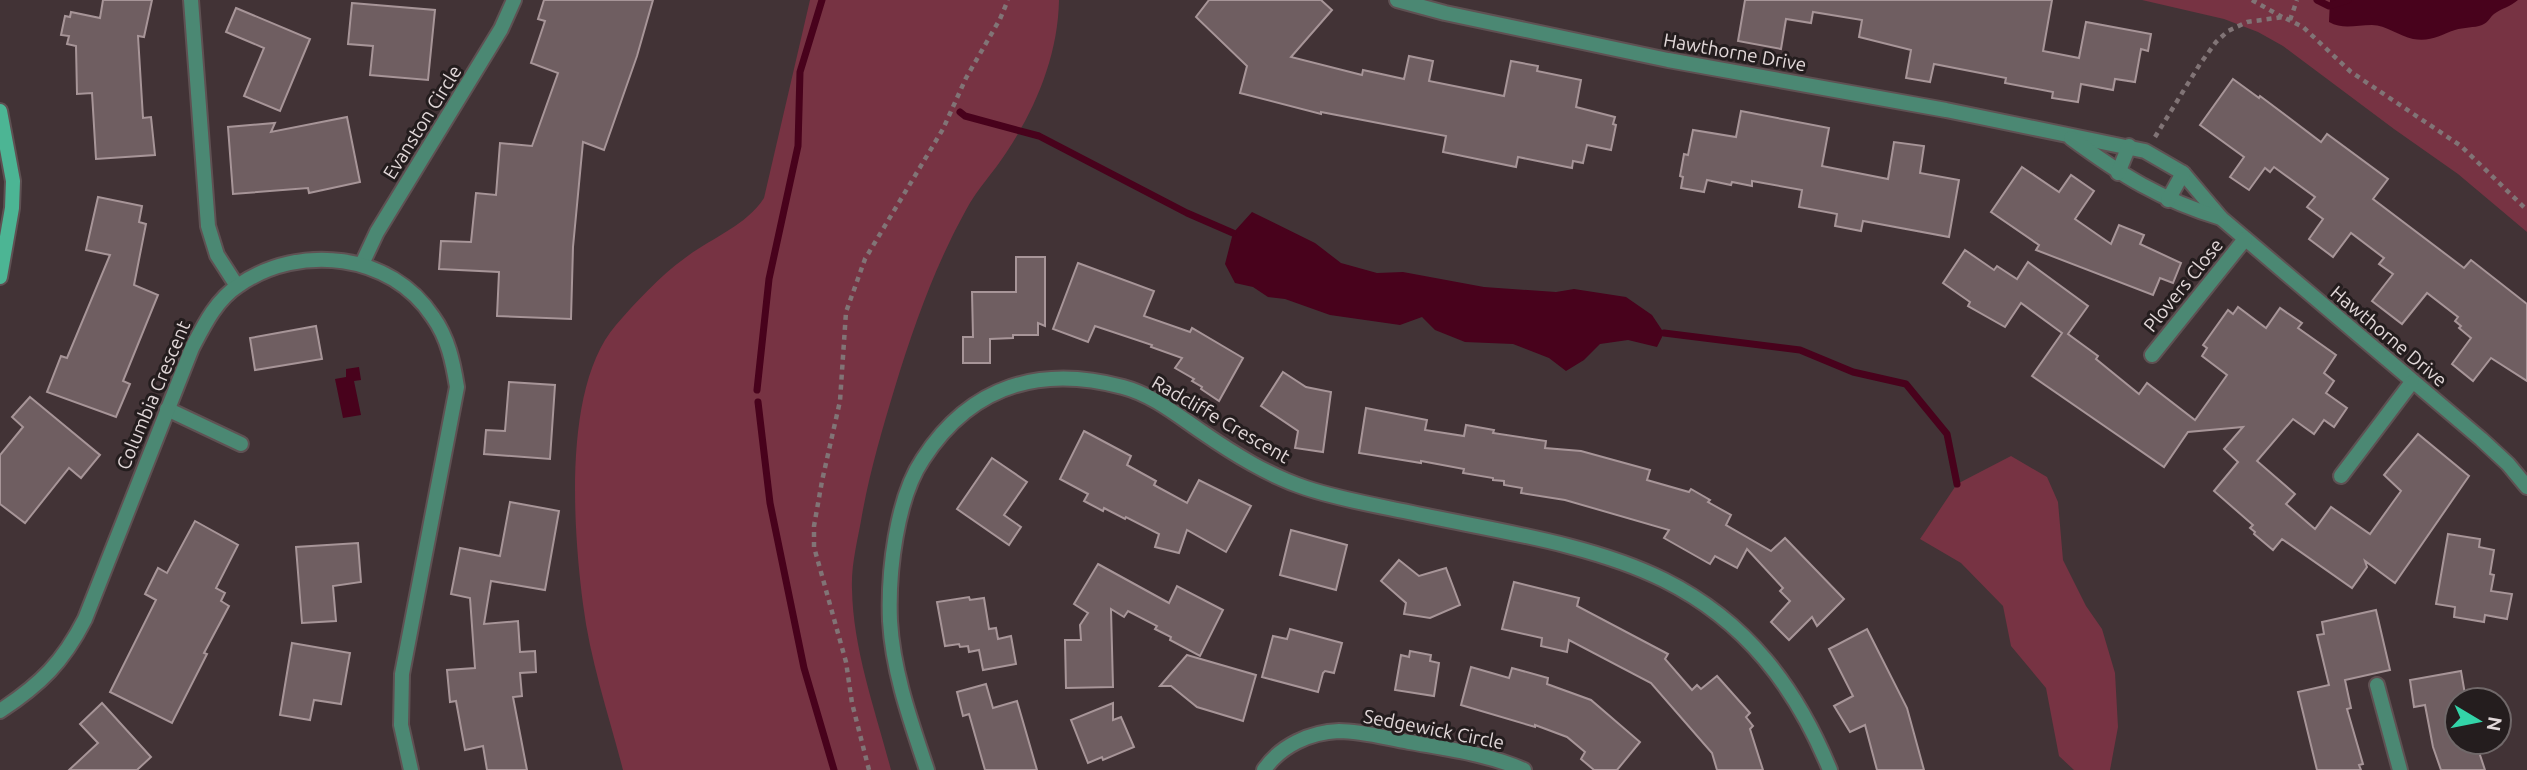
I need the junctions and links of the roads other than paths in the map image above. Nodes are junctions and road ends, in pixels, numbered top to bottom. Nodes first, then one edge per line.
1 (191, 0) edge
2 (514, 0) edge
3 (1397, 0) edge
4 (0, 111) edge
5 (2, 128) junction
6 (2067, 135) junction
7 (2129, 146) junction
8 (0, 149) edge
9 (2118, 173) junction
10 (2183, 173) junction
11 (2168, 200) junction
12 (2221, 218) junction
13 (2245, 239) junction
14 (362, 264) junction
15 (0, 277) edge
16 (237, 286) junction
17 (2152, 355) dead end
18 (2412, 382) junction
19 (167, 408) junction
20 (241, 444) dead end
21 (2341, 476) dead end
22 (2527, 487) edge
23 (2377, 685) dead end
24 (0, 710) edge
25 (411, 770) edge
26 (927, 770) edge
27 (1264, 770) edge
28 (1524, 770) edge
29 (1830, 770) edge
30 (2400, 770) edge

1 - 16 street
2 - 14 street, Evanston Circle
3 - 6 street, Hawthorne Drive
4 - 5 street
5 - 8 street
5 - 15 street
6 - 7 street, Hawthorne Drive
6 - 9 street, Hawthorne Drive
7 - 9 street
7 - 10 street, Hawthorne Drive
9 - 11 street, Hawthorne Drive
10 - 11 street
10 - 12 street, Hawthorne Drive
11 - 12 street, Hawthorne Drive
12 - 13 street, Hawthorne Drive
13 - 17 street, Plovers Close
13 - 18 street, Hawthorne Drive
14 - 16 street, Columbia Crescent
14 - 25 street, Columbia Crescent
16 - 19 street, Columbia Crescent
18 - 21 street
18 - 22 street, Hawthorne Drive
19 - 20 street
19 - 24 street, Columbia Crescent
23 - 30 street
26 - 29 street, Radcliffe Crescent
27 - 28 street, Sedgewick Circle

